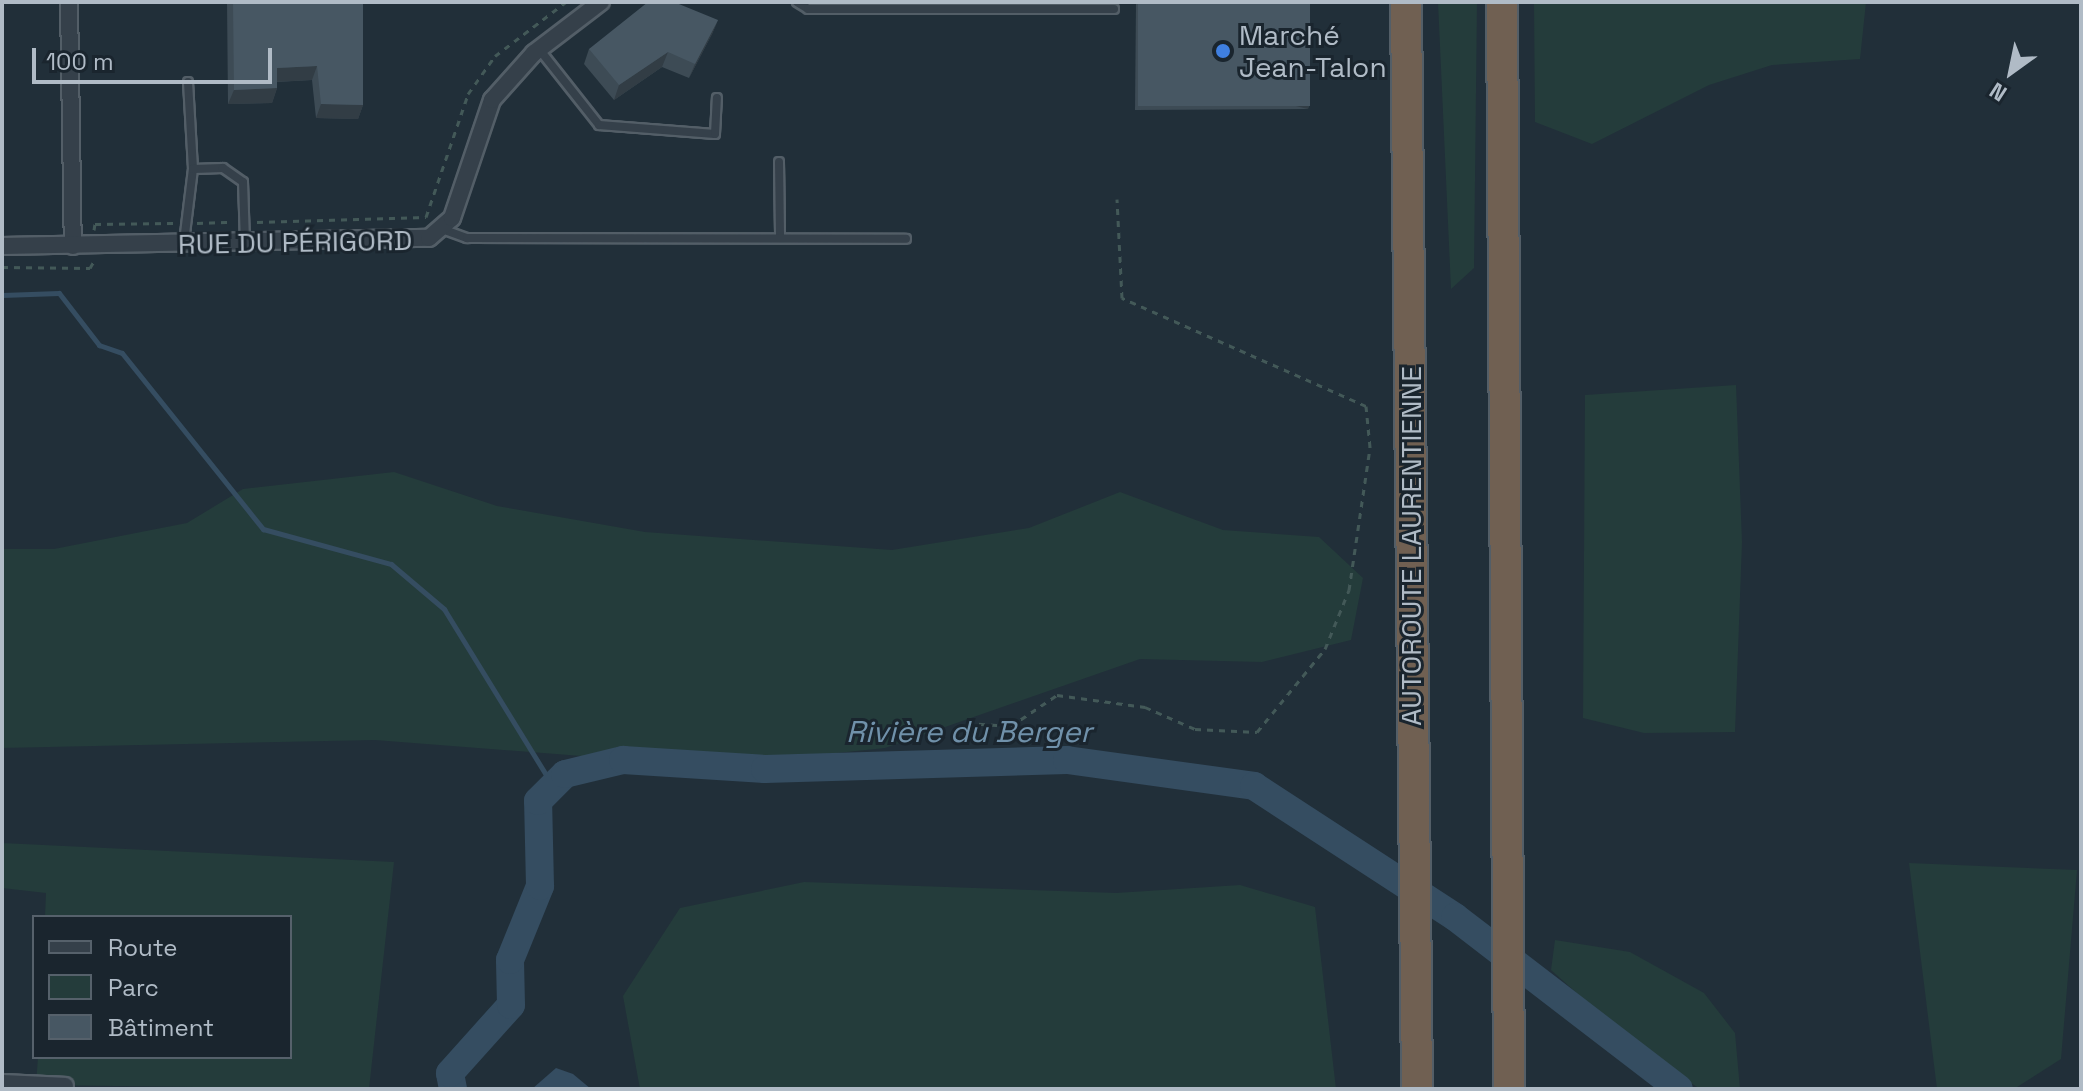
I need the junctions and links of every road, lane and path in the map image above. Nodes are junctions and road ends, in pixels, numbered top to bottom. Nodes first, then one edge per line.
1 (69, 2) edge
2 (566, 2) edge
3 (601, 2) edge
4 (797, 2) edge
5 (1406, 2) edge
6 (1502, 2) edge
7 (1114, 9) dead end
8 (539, 48) junction
9 (188, 82) dead end
10 (717, 98) dead end
11 (779, 162) dead end
12 (193, 169) junction
13 (1117, 199) dead end
14 (243, 222) junction
15 (185, 223) junction
16 (442, 229) junction
17 (780, 236) junction
18 (906, 239) dead end
19 (245, 244) junction
20 (184, 245) junction
21 (2, 246) edge
22 (73, 246) junction
23 (93, 246) junction
24 (2, 267) edge
25 (967, 723) dead end
26 (2, 1083) edge
27 (65, 1086) dead end
28 (1417, 1089) edge
29 (1509, 1089) edge

1 - 22 street
2 - 14 path
3 - 8 street, RUE DU PÉRIGORD
4 - 7 lane
5 - 28 highway, AUTOROUTE LAURENTIENNE
6 - 29 highway
8 - 10 lane
8 - 16 street, RUE DU PÉRIGORD
9 - 12 lane
11 - 17 lane
12 - 14 lane
12 - 15 lane
13 - 25 path
14 - 15 path
14 - 19 lane
15 - 20 lane
15 - 23 path
16 - 17 lane
16 - 19 street, RUE DU PÉRIGORD
17 - 18 lane
19 - 20 street, RUE DU PÉRIGORD
20 - 23 street, RUE DU PÉRIGORD
21 - 22 street, RUE DU PÉRIGORD
22 - 23 street, RUE DU PÉRIGORD
23 - 24 path
26 - 27 street

